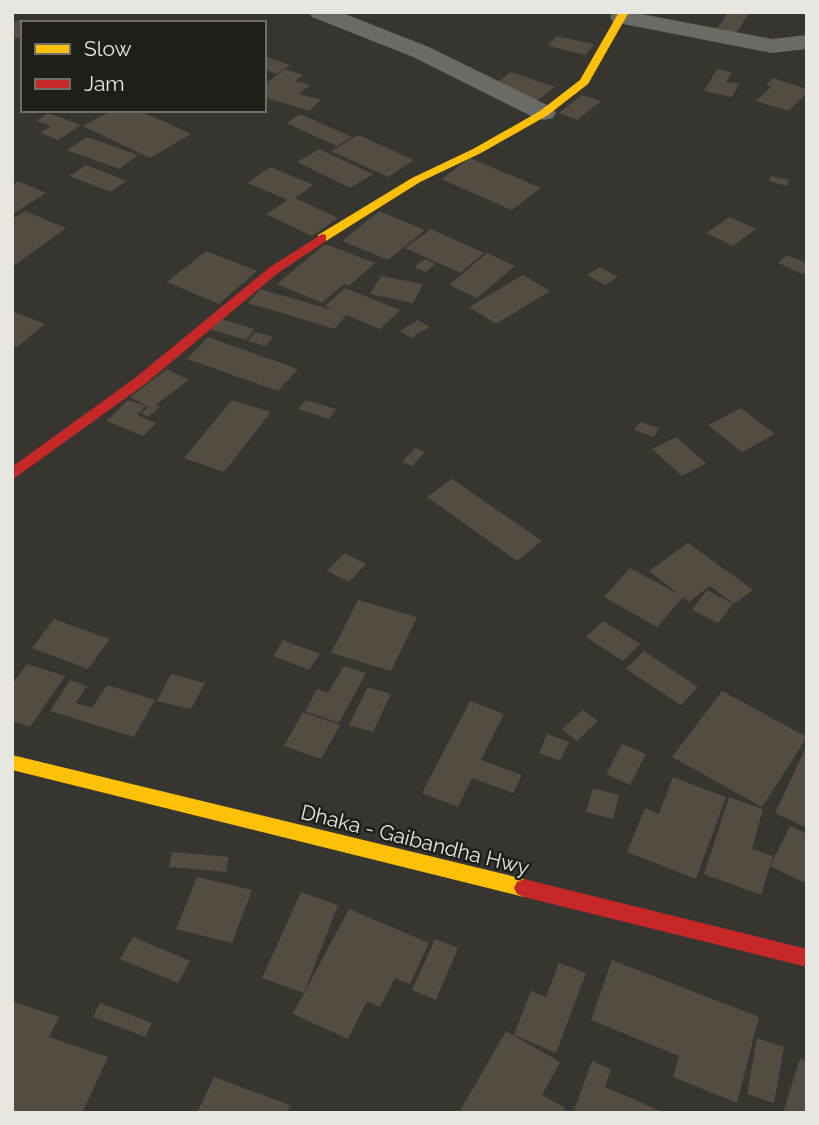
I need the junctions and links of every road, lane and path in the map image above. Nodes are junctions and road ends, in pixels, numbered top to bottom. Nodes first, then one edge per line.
1 (320, 12) edge
2 (623, 15) edge
3 (807, 42) edge
4 (544, 113) junction
5 (12, 475) edge
6 (12, 762) edge
7 (807, 958) edge

1 - 4 street
2 - 3 street
2 - 4 street
4 - 5 street
6 - 7 street, Dhaka - Gaibandha Hwy

